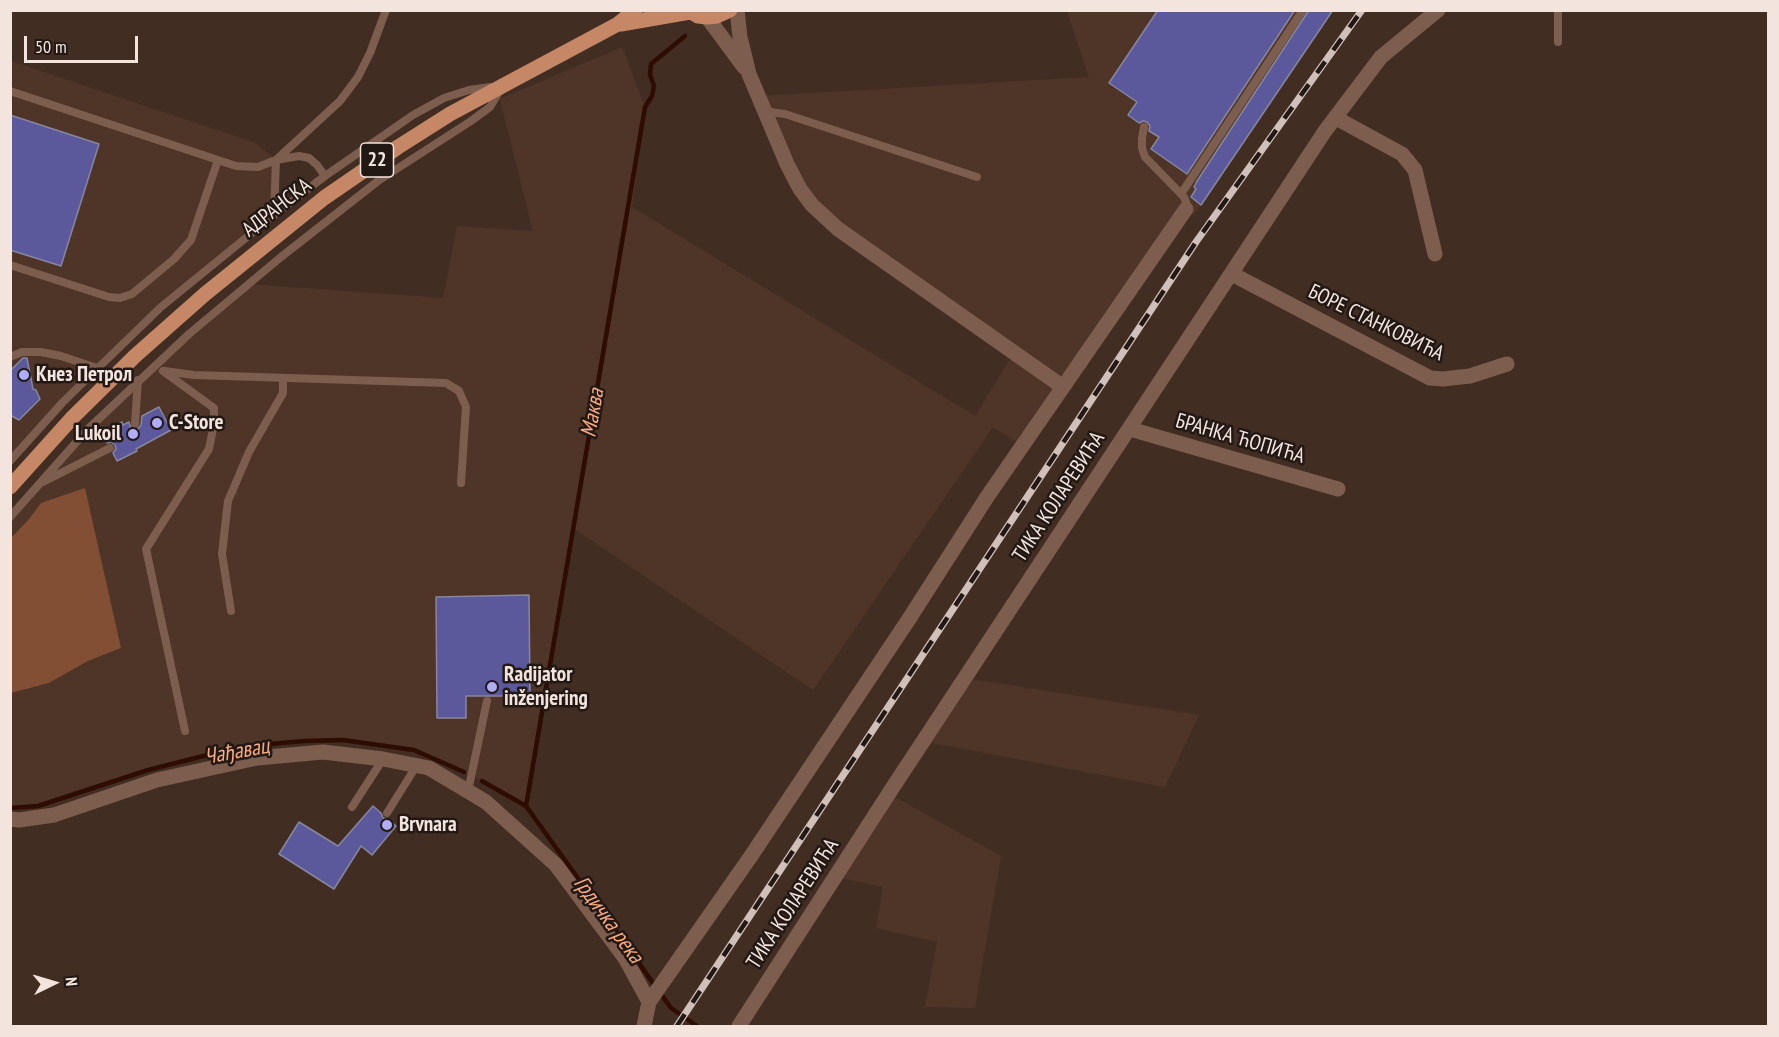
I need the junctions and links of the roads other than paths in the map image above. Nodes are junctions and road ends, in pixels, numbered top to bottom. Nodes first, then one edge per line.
1 (386, 10) edge
2 (635, 10) edge
3 (730, 10) edge
4 (737, 10) edge
5 (1304, 10) edge
6 (1438, 10) edge
7 (1558, 10) edge
8 (689, 11) edge
9 (707, 17) junction
10 (618, 24) junction
11 (1558, 42) dead end
12 (749, 74) junction
13 (504, 85) junction
14 (10, 91) edge
15 (765, 113) junction
16 (1336, 118) junction
17 (1144, 127) dead end
18 (218, 160) junction
19 (276, 160) junction
20 (325, 176) junction
21 (977, 177) dead end
22 (1184, 201) junction
23 (274, 215) junction
24 (1436, 254) dead end
25 (10, 265) edge
26 (1232, 274) junction
27 (10, 357) edge
28 (1507, 364) dead end
29 (152, 367) junction
30 (97, 368) junction
31 (163, 371) junction
32 (283, 378) junction
33 (138, 380) junction
34 (1063, 387) junction
35 (135, 423) dead end
36 (1130, 429) junction
37 (110, 448) dead end
38 (10, 461) edge
39 (461, 483) dead end
40 (39, 484) junction
41 (10, 487) edge
42 (1338, 489) dead end
43 (10, 517) edge
44 (231, 611) dead end
45 (487, 701) dead end
46 (185, 731) dead end
47 (383, 759) junction
48 (417, 765) junction
49 (468, 791) junction
50 (352, 807) dead end
51 (387, 813) dead end
52 (10, 819) edge
53 (651, 999) junction
54 (644, 1026) edge
55 (739, 1026) edge

1 - 19 lane
2 - 10 main road, АДРАНСКА / 22
3 - 9 main road
4 - 12 street
5 - 22 lane
6 - 16 street, ТИКА КОЛАРЕВИЋА
7 - 11 lane
8 - 9 main road, 22
8 - 10 main road, АДРАНСКА / 22
9 - 12 street
10 - 13 main road, АДРАНСКА / 22
12 - 15 street
13 - 20 lane
13 - 29 lane
13 - 41 main road, АДРАНСКА / 22
14 - 18 lane
15 - 21 lane
15 - 34 street
16 - 24 street
16 - 26 street, ТИКА КОЛАРЕВИЋА
17 - 22 lane
18 - 19 lane
18 - 25 lane
19 - 20 lane
19 - 23 lane
20 - 23 lane
22 - 34 street
23 - 30 lane
26 - 28 street, БОРЕ СТАНКОВИЋА
26 - 36 street, ТИКА КОЛАРЕВИЋА
27 - 30 lane
29 - 31 lane
29 - 33 lane
30 - 38 lane
31 - 32 lane
31 - 46 lane
32 - 39 lane
32 - 44 lane
33 - 35 lane
33 - 40 lane
34 - 53 street
36 - 42 street, БРАНКА ЋОПИЋА
36 - 55 street, ТИКА КОЛАРЕВИЋА
37 - 40 lane
40 - 43 lane
45 - 49 lane
47 - 48 street
47 - 50 lane
47 - 52 street
48 - 49 street
48 - 51 lane
49 - 53 street
53 - 54 street

